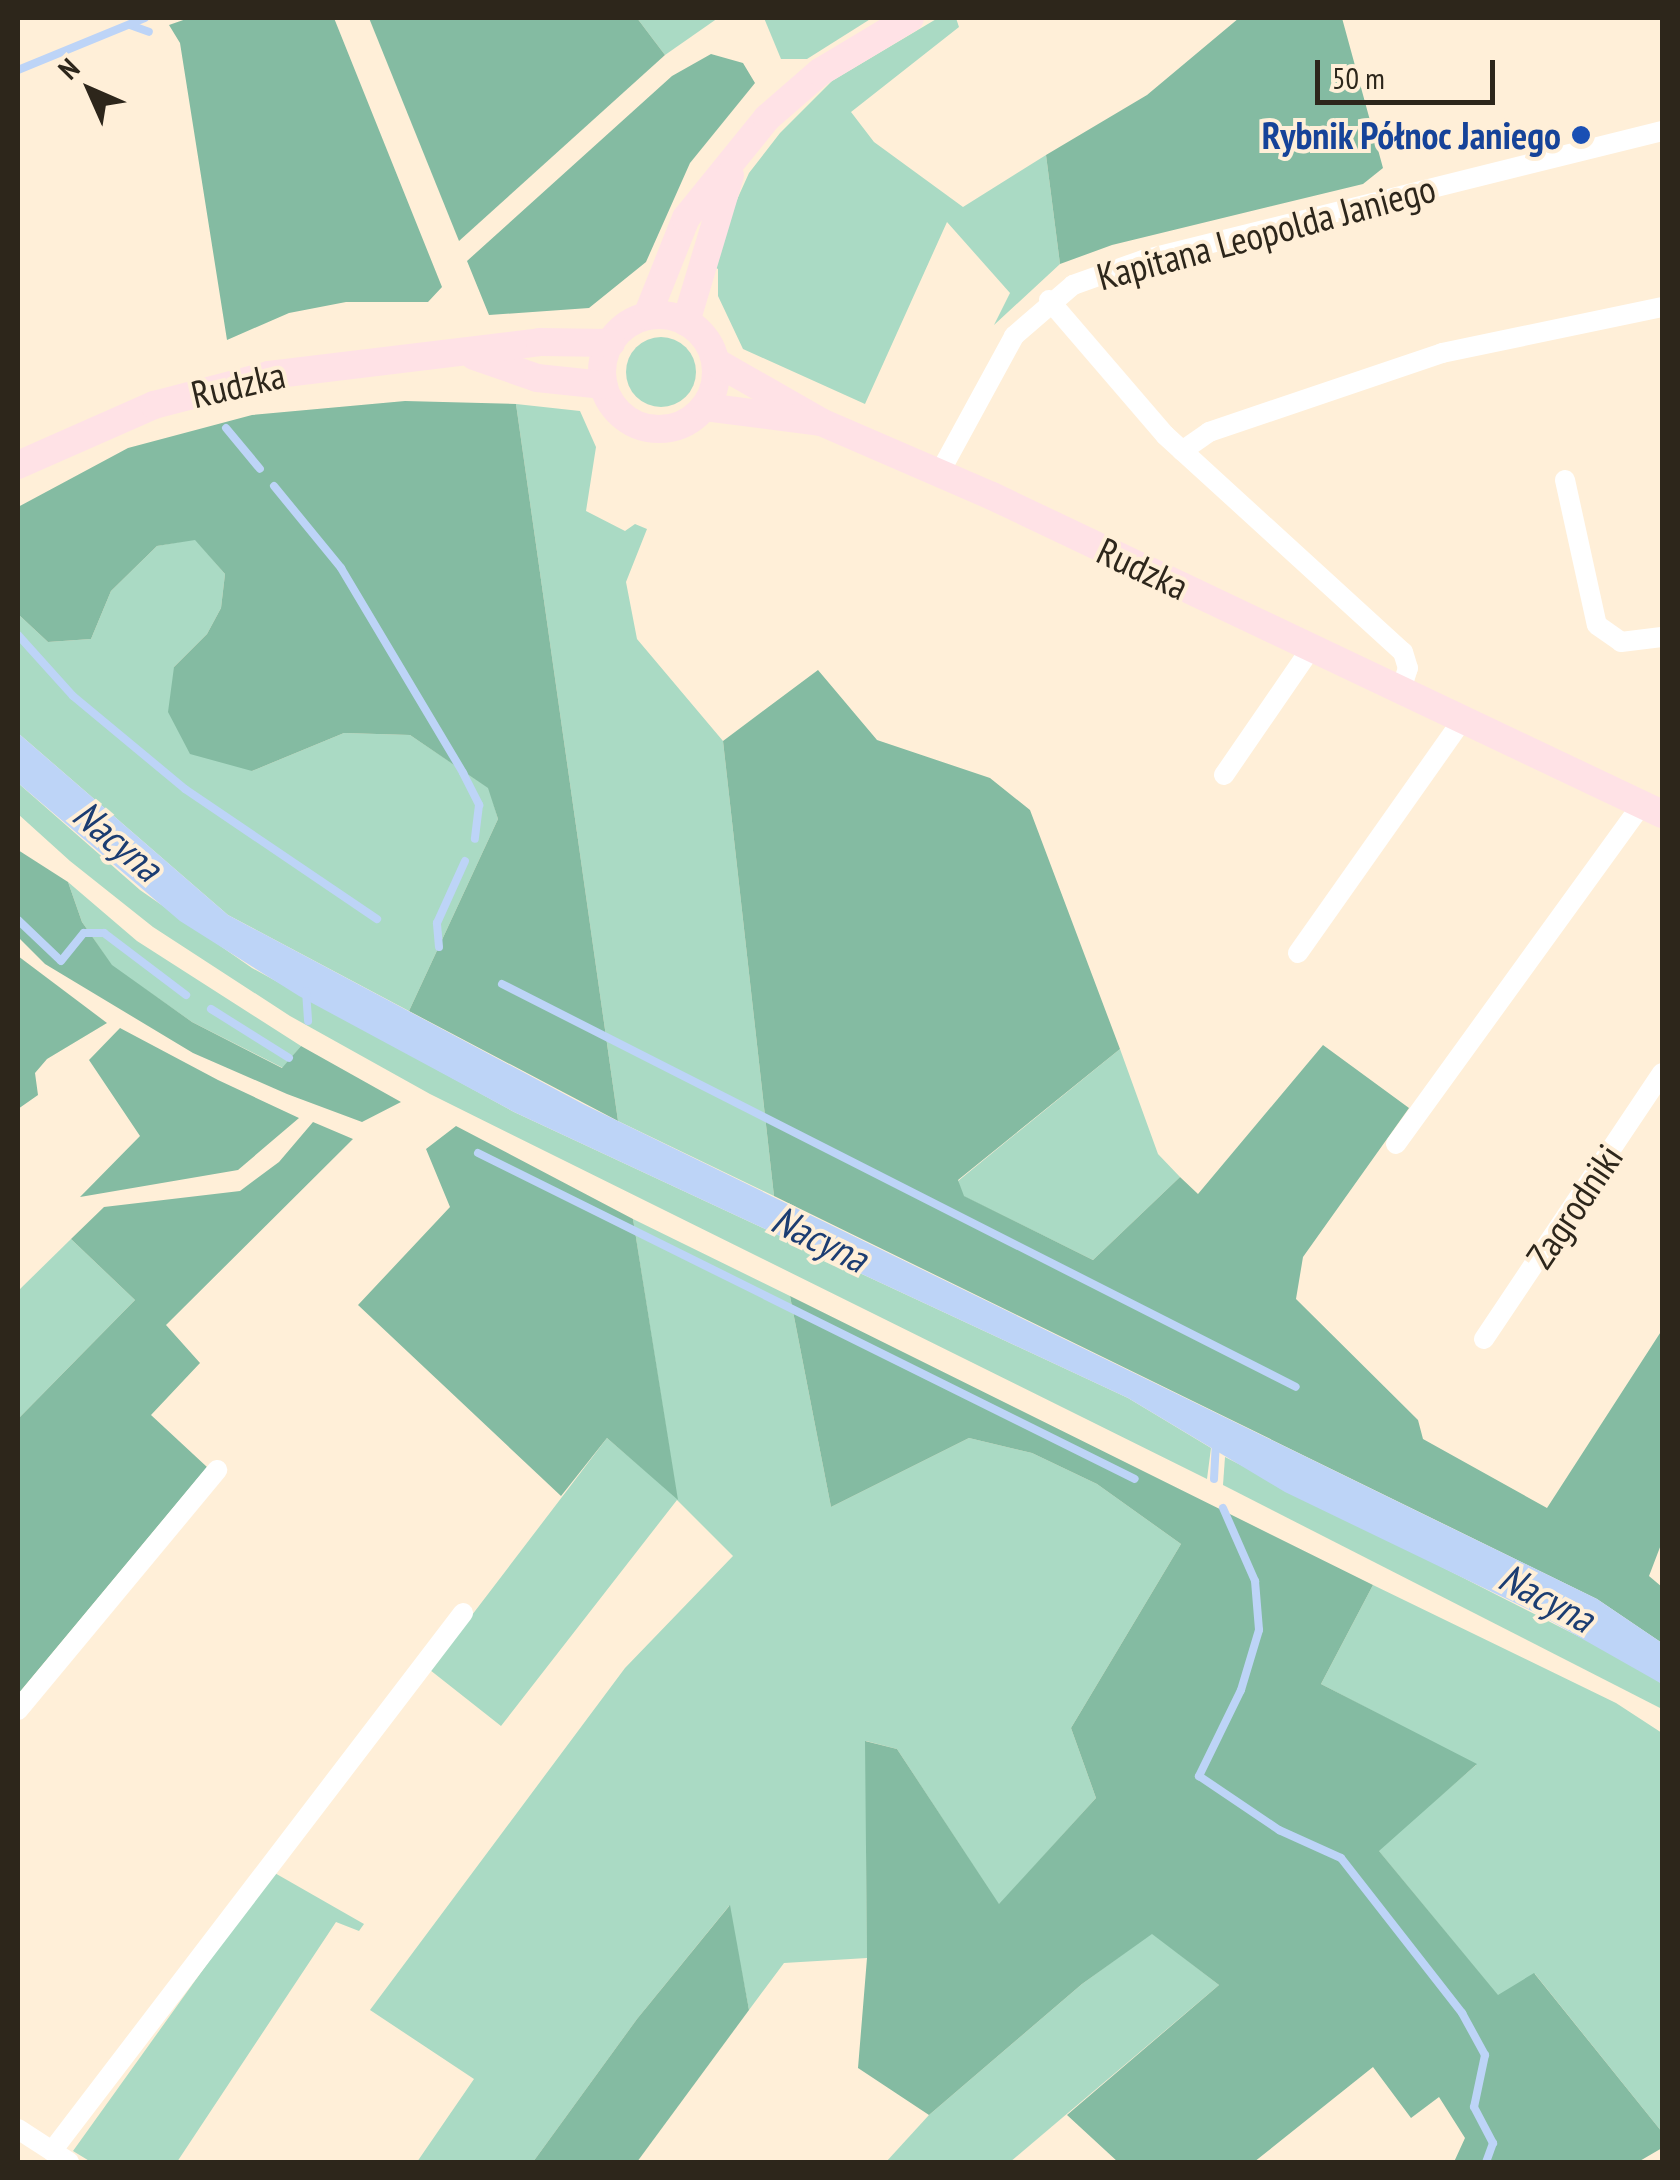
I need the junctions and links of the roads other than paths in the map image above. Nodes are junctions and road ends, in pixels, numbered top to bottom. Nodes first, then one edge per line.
1 (910, 18) edge
2 (1662, 131) edge
3 (735, 158) junction
4 (1049, 300) junction
5 (1662, 307) edge
6 (647, 316) junction
7 (686, 322) junction
8 (610, 343) junction
9 (471, 355) junction
10 (716, 362) junction
11 (604, 385) junction
12 (705, 407) junction
13 (821, 422) junction
14 (1182, 451) junction
15 (18, 465) edge
16 (940, 472) junction
17 (1564, 480) dead end
18 (1662, 638) edge
19 (1312, 648) junction
20 (1401, 690) junction
21 (1463, 719) junction
22 (1224, 775) dead end
23 (1652, 809) edge
24 (1298, 953) dead end
25 (1662, 1073) edge
26 (1396, 1144) dead end
27 (1484, 1339) dead end
28 (217, 1470) dead end
29 (464, 1613) dead end
30 (18, 1710) edge
31 (18, 2129) edge
32 (61, 2157) edge

1 - 3 main road
2 - 4 street, Kapitana Leopolda Janiego
3 - 6 main road
3 - 7 main road
4 - 14 street, Kapitana Leopolda Janiego
4 - 16 street, Kapitana Leopolda Janiego
5 - 14 street
6 - 7 main road
6 - 8 main road
7 - 10 main road
8 - 9 main road, Rudzka
8 - 11 main road
9 - 11 main road, Rudzka
9 - 15 main road, Rudzka
10 - 12 main road
10 - 13 main road, Rudzka
11 - 12 main road
12 - 13 main road, Rudzka
13 - 16 main road, Rudzka
14 - 20 street, Kapitana Leopolda Janiego
16 - 19 main road, Rudzka
17 - 18 street
19 - 20 main road, Rudzka
19 - 22 street
20 - 21 main road, Rudzka
21 - 23 main road, Rudzka
21 - 24 street
23 - 26 street
25 - 27 street, Zagrodniki
28 - 30 street
29 - 32 street
31 - 32 street

